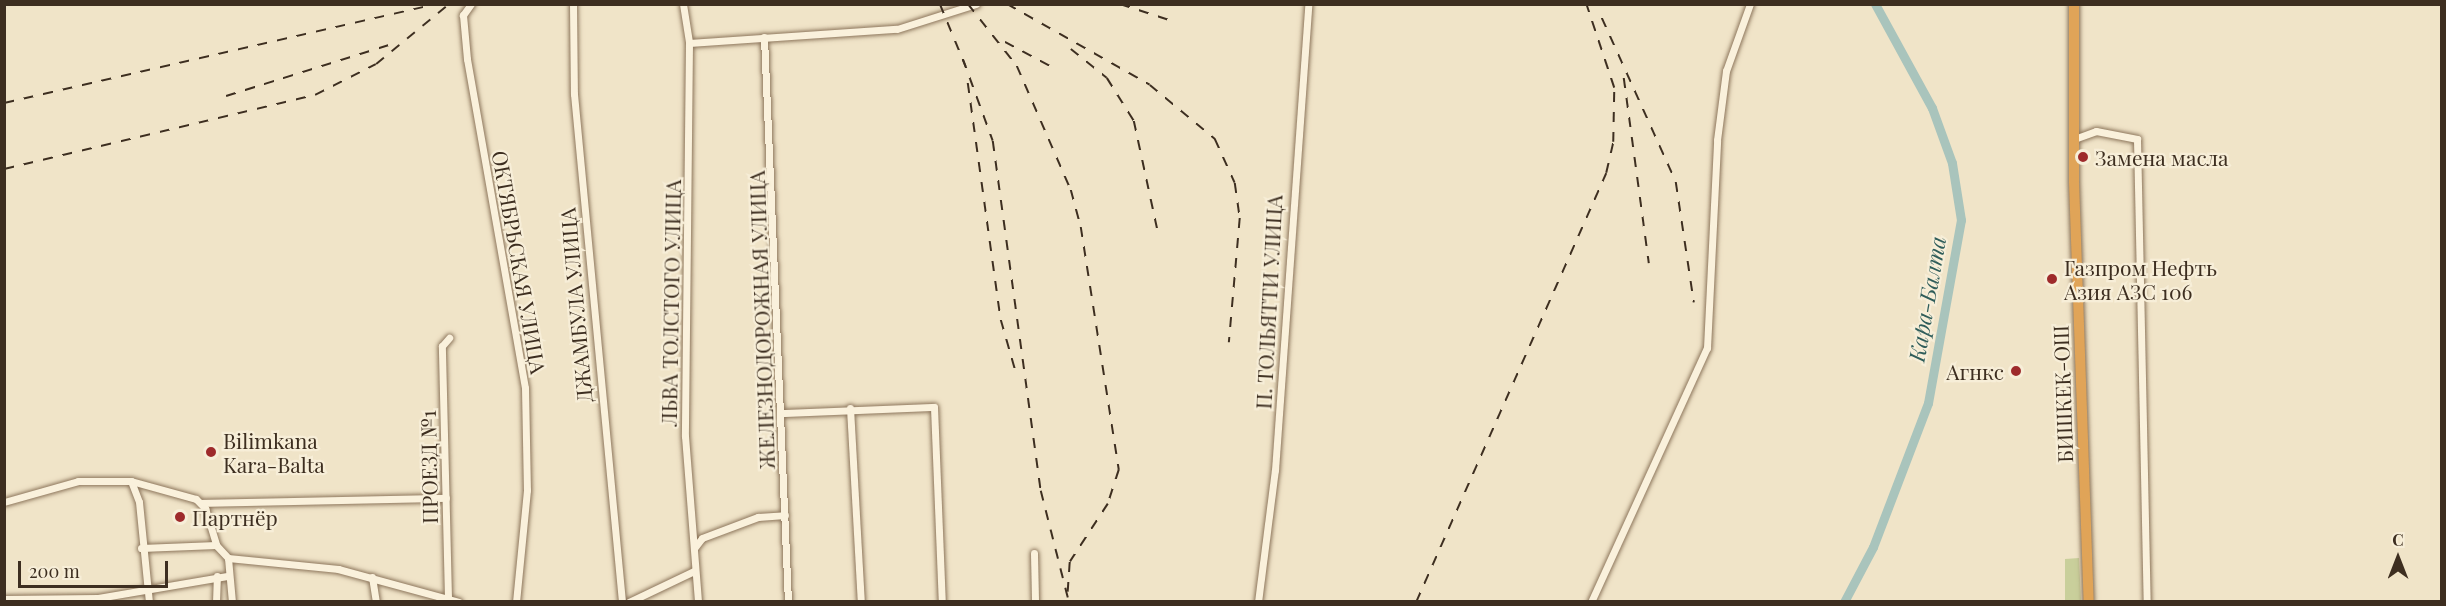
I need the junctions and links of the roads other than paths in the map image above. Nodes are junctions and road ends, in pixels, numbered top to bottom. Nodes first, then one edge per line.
1 (471, 4) edge
2 (573, 4) edge
3 (683, 4) edge
4 (976, 4) edge
5 (1308, 4) edge
6 (1750, 4) edge
7 (2074, 4) edge
8 (764, 37) junction
9 (689, 43) junction
10 (2077, 138) junction
11 (448, 338) dead end
12 (850, 408) junction
13 (782, 413) junction
14 (131, 481) junction
15 (446, 498) junction
16 (4, 502) edge
17 (201, 503) junction
18 (785, 515) junction
19 (216, 545) junction
20 (695, 547) junction
21 (141, 548) junction
22 (1034, 553) dead end
23 (228, 558) junction
24 (694, 571) junction
25 (217, 576) junction
26 (227, 576) junction
27 (372, 577) junction
28 (148, 591) junction
29 (448, 598) junction
30 (4, 599) edge
31 (437, 599) edge
32 (149, 602) edge
33 (216, 602) edge
34 (231, 602) edge
35 (376, 602) edge
36 (459, 602) edge
37 (516, 602) edge
38 (622, 602) edge
39 (628, 602) edge
40 (698, 602) edge
41 (788, 602) edge
42 (861, 602) edge
43 (942, 602) edge
44 (1035, 602) edge
45 (1258, 602) edge
46 (1591, 602) edge
47 (2089, 602) edge
48 (2147, 602) edge

1 - 37 street, ОКТЯБРЬСКАЯ УЛИЦА
2 - 38 street, ДЖАМБУЛА УЛИЦА
3 - 9 street, ЛЬВА ТОЛСТОГО УЛИЦА
4 - 8 street
5 - 45 street, П. ТОЛЬЯТТИ УЛИЦА
6 - 46 street
7 - 10 highway, БИШКЕК-ОШ
8 - 9 street
8 - 13 street, ЖЕЛЕЗНОДОРОЖНАЯ УЛИЦА
9 - 20 street, ЛЬВА ТОЛСТОГО УЛИЦА
10 - 47 highway, БИШКЕК-ОШ
10 - 48 street
11 - 15 street, ПРОЕЗД №1
12 - 13 street
12 - 42 street
12 - 43 street
13 - 18 street, ЖЕЛЕЗНОДОРОЖНАЯ УЛИЦА
14 - 16 street
14 - 17 street
14 - 21 street
15 - 17 street
15 - 29 street, ПРОЕЗД №1
17 - 19 street
18 - 20 street
18 - 41 street, ЖЕЛЕЗНОДОРОЖНАЯ УЛИЦА
19 - 21 street
19 - 23 street
20 - 24 street, ЛЬВА ТОЛСТОГО УЛИЦА
21 - 28 street
22 - 44 street
23 - 26 street
23 - 27 street
24 - 39 street
24 - 40 street, ЛЬВА ТОЛСТОГО УЛИЦА
25 - 26 street
25 - 28 street
25 - 33 street
26 - 34 street
27 - 31 street
27 - 35 street
28 - 30 street
28 - 32 street
29 - 31 street
29 - 36 street

